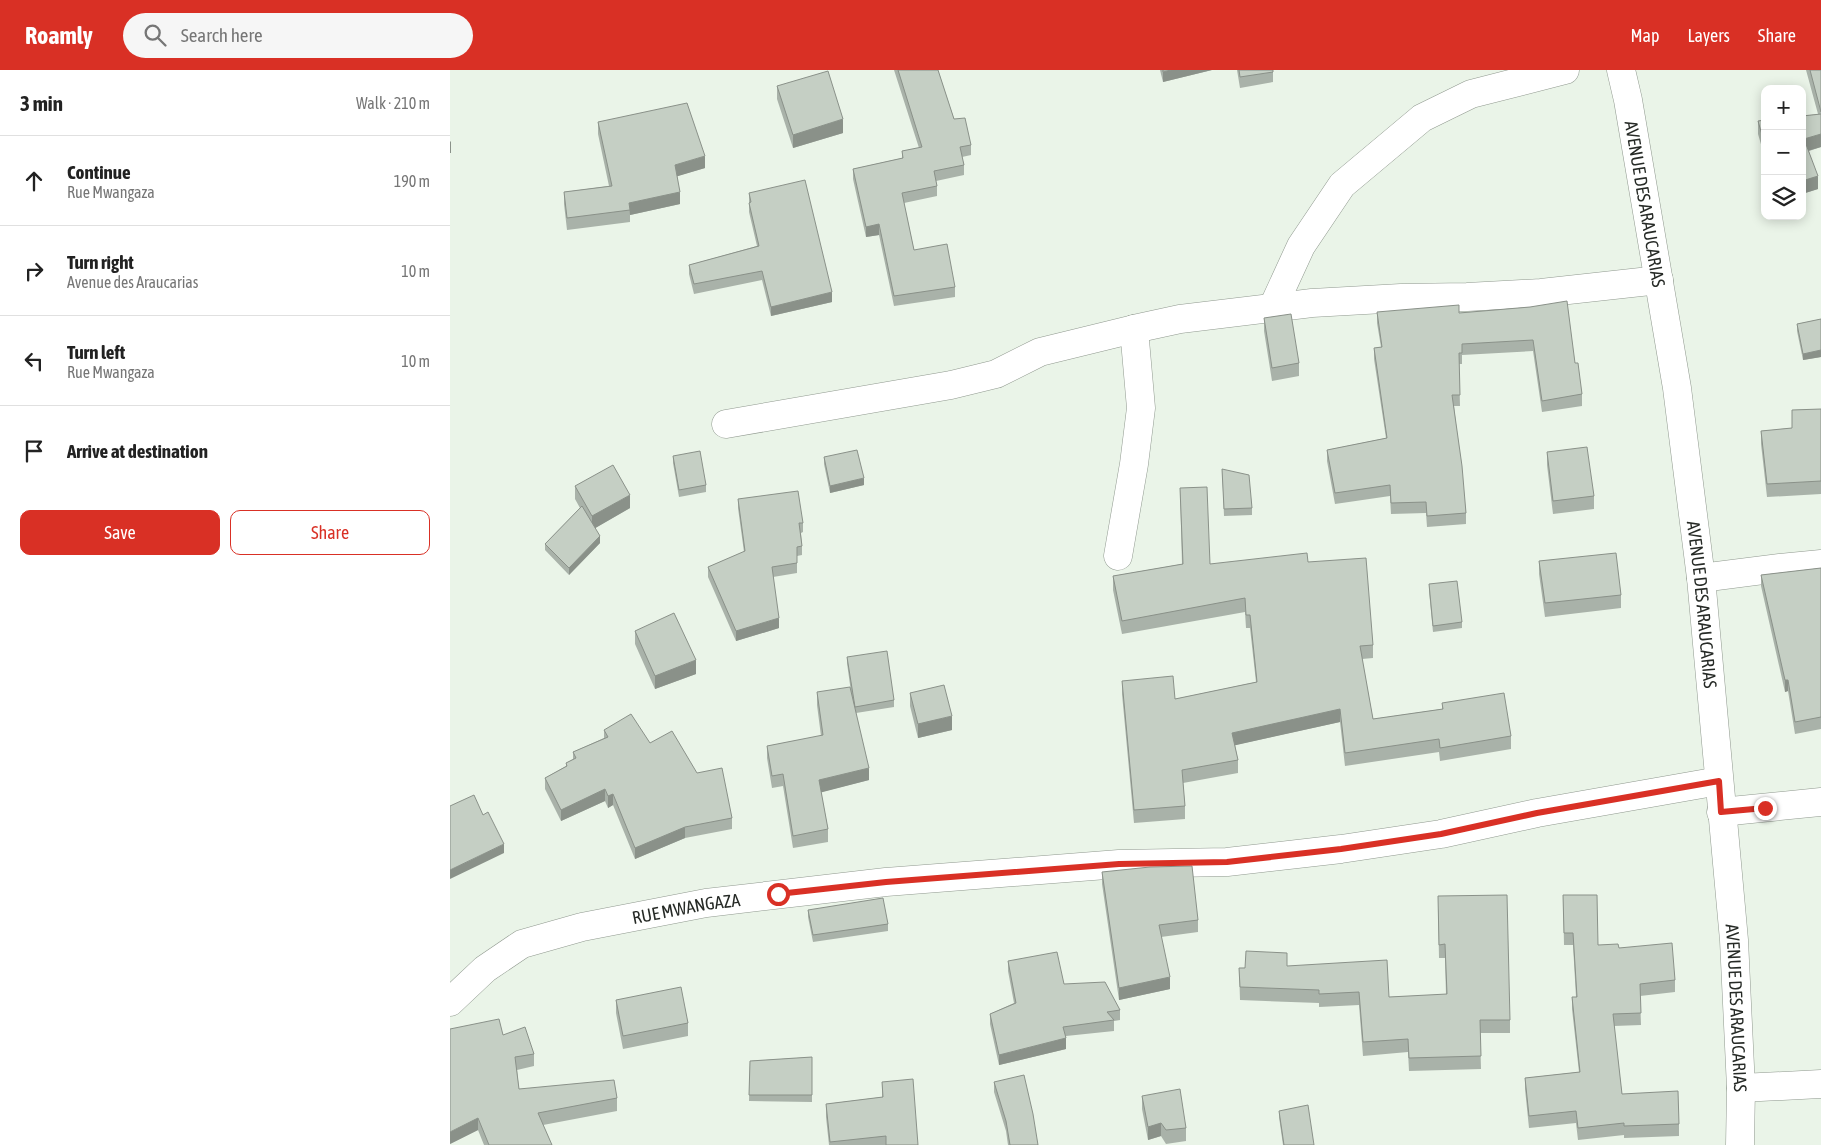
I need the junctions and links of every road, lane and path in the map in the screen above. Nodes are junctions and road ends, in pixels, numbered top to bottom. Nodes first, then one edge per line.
1 (1566, 70) edge
2 (1621, 70) edge
3 (1658, 280) junction
4 (1273, 308) junction
5 (1134, 329) junction
6 (726, 424) dead end
7 (1118, 556) dead end
8 (1821, 564) edge
9 (1701, 578) junction
10 (1719, 781) junction
11 (1821, 802) edge
12 (1721, 812) junction
13 (450, 1002) edge
14 (1821, 1084) edge
15 (1741, 1088) junction
16 (1740, 1145) edge

1 - 4 street
2 - 3 street, AVENUE DES ARAUCARIAS
3 - 4 street
3 - 9 street, AVENUE DES ARAUCARIAS
4 - 5 street
5 - 6 street
5 - 7 street
8 - 9 street
9 - 10 street, AVENUE DES ARAUCARIAS
10 - 12 street, AVENUE DES ARAUCARIAS
10 - 13 street, RUE MWANGAZA
11 - 12 street
12 - 15 street, AVENUE DES ARAUCARIAS
14 - 15 street
15 - 16 street, AVENUE DES ARAUCARIAS

